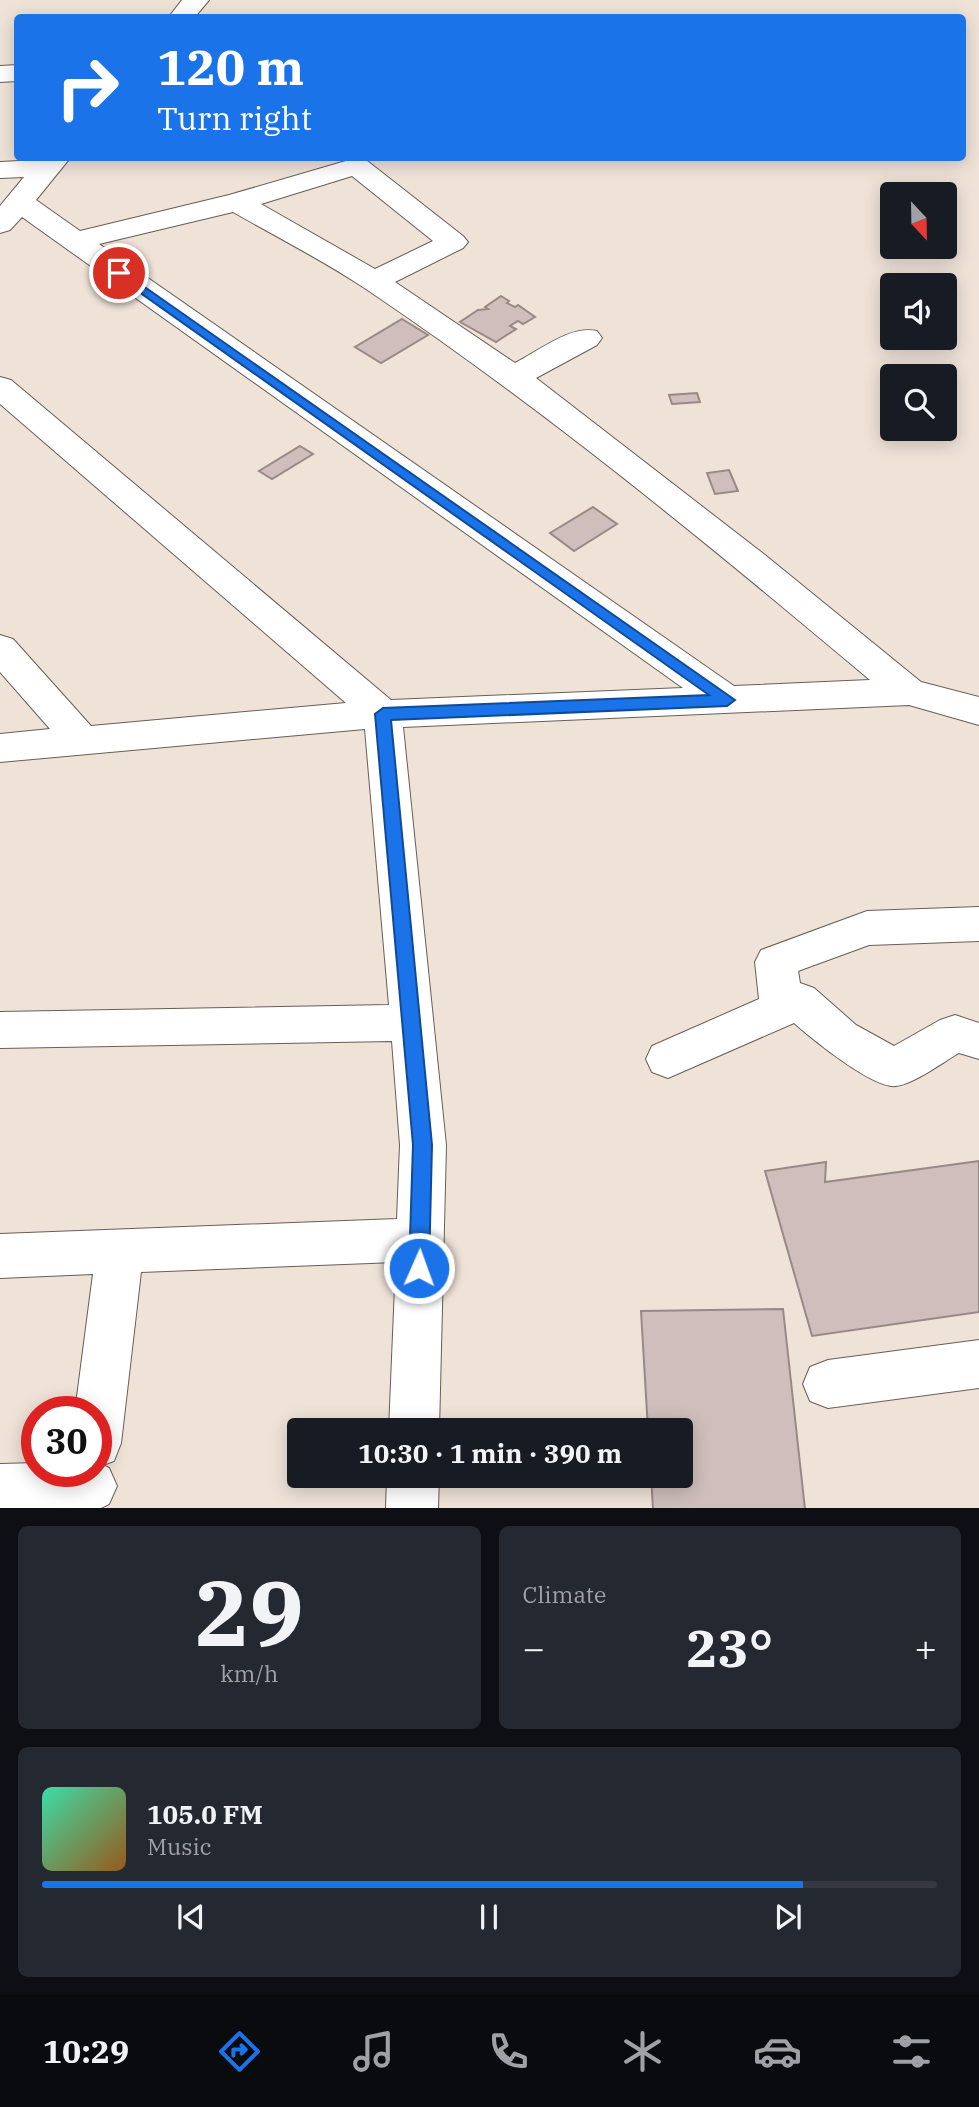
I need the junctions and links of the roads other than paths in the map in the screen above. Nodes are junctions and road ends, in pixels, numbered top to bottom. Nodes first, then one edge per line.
1 (196, 0) edge
2 (184, 14) edge
3 (52, 163) edge
4 (0, 170) edge
5 (237, 202) junction
6 (9, 213) edge
7 (74, 241) junction
8 (374, 281) junction
9 (586, 338) dead end
10 (513, 377) junction
11 (0, 387) edge
12 (0, 648) edge
13 (909, 692) junction
14 (727, 700) junction
15 (979, 711) edge
16 (383, 714) junction
17 (81, 740) junction
18 (0, 748) edge
19 (979, 924) edge
20 (781, 1009) junction
21 (411, 1023) junction
22 (0, 1030) edge
23 (979, 1041) edge
24 (668, 1059) dead end
25 (420, 1240) junction
26 (120, 1252) junction
27 (0, 1256) edge
28 (979, 1364) edge
29 (828, 1384) dead end
30 (102, 1396) edge
31 (414, 1418) edge
32 (21, 1487) edge
33 (413, 1488) edge
34 (0, 1490) edge
35 (412, 1508) edge

1 - 2 street
3 - 4 street
3 - 6 street
5 - 7 street
5 - 8 street
5 - 8 street
6 - 7 street
7 - 14 street
8 - 10 street
9 - 10 street
10 - 13 street
11 - 16 street
12 - 17 street
13 - 14 street
13 - 15 street
14 - 16 street
16 - 17 street
16 - 21 street
17 - 18 street
19 - 20 street
20 - 23 street
20 - 24 street
21 - 22 street
21 - 25 street
25 - 26 street
25 - 31 street
26 - 27 street
26 - 30 street
28 - 29 street
32 - 34 street
33 - 35 street

